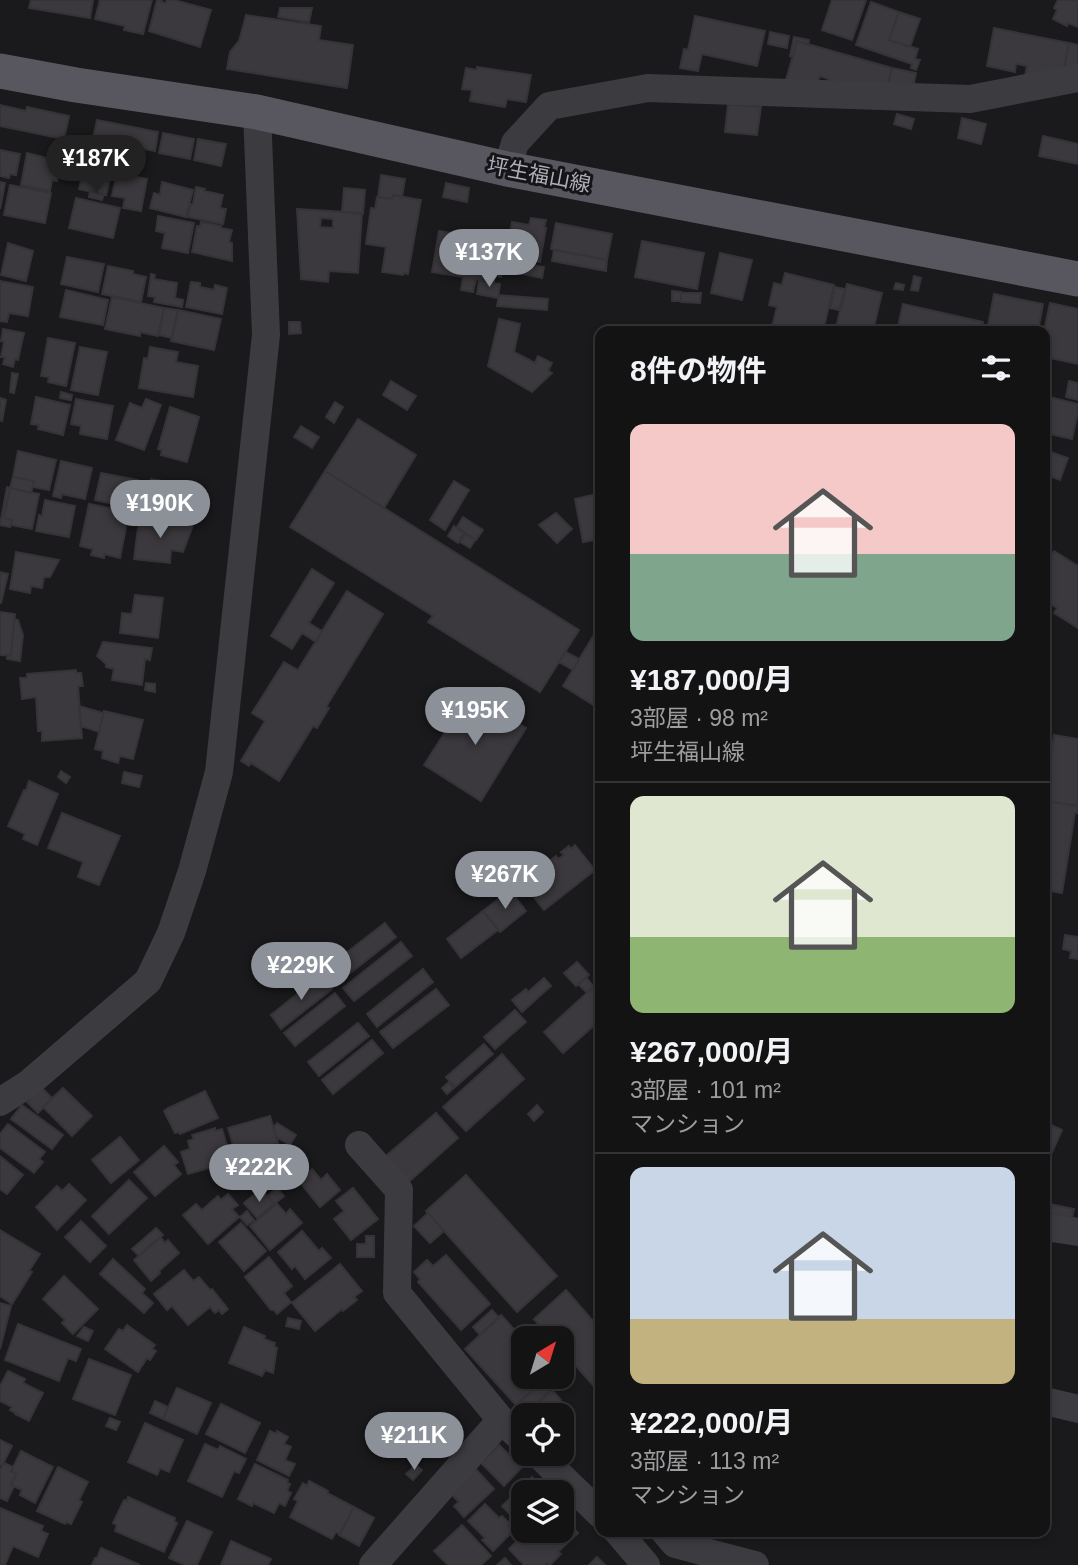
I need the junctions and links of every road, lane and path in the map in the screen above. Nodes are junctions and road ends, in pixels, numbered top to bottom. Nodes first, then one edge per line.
1 (0, 71) edge
2 (1078, 78) edge
3 (257, 112) junction
4 (511, 156) junction
5 (1078, 279) edge
6 (0, 1102) edge
7 (359, 1145) dead end
8 (1050, 1228) edge
9 (1078, 1232) edge
10 (1050, 1402) edge
11 (1078, 1409) edge
12 (501, 1420) junction
13 (511, 1429) edge
14 (550, 1466) edge
15 (595, 1509) edge
16 (624, 1537) edge
17 (669, 1537) edge
18 (373, 1565) edge
19 (646, 1565) edge
20 (755, 1565) edge

1 - 3 main road, 坪生福山線
2 - 4 street
3 - 4 main road, 坪生福山線
3 - 6 street
4 - 5 main road, 坪生福山線
7 - 12 street
8 - 9 street
10 - 11 street
12 - 13 street
12 - 18 street
14 - 15 street
16 - 19 street
17 - 20 street

